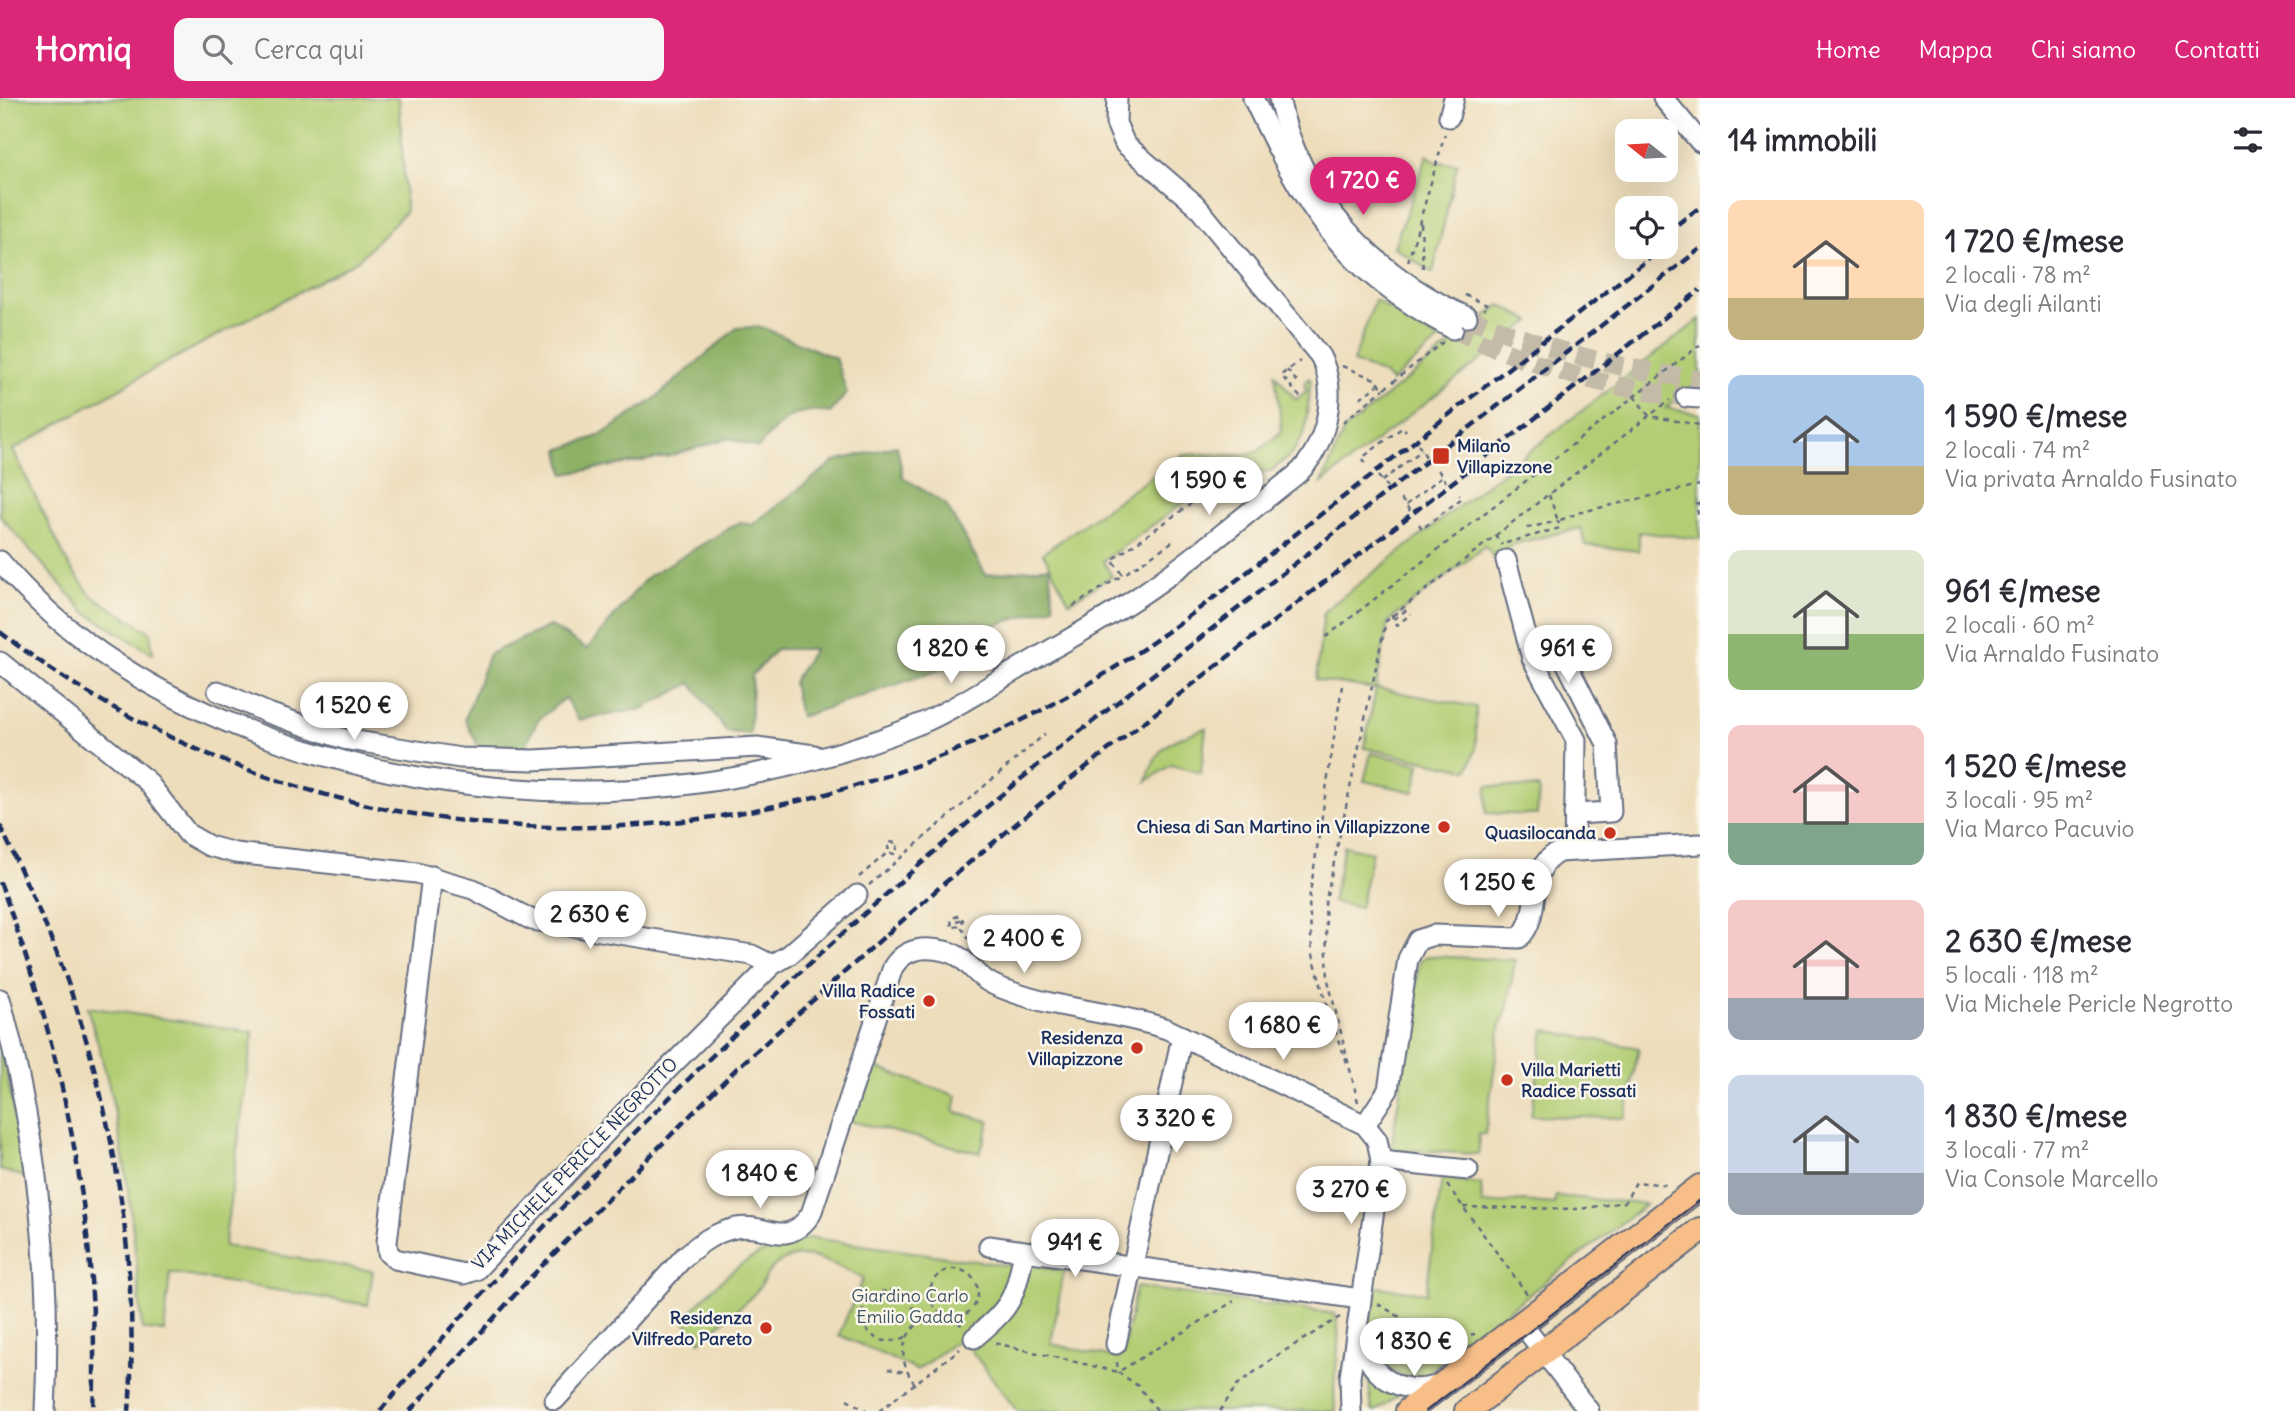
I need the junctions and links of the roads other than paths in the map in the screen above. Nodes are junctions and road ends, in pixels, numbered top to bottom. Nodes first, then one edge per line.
1 (1117, 98) edge
2 (1253, 98) edge
3 (1279, 98) edge
4 (1663, 98) edge
5 (1700, 142) edge
6 (1504, 553) road end
7 (0, 561) edge
8 (0, 662) edge
9 (1567, 664) dead end
10 (218, 691) dead end
11 (822, 756) junction
12 (1574, 814) junction
13 (1700, 844) edge
14 (1574, 849) junction
15 (432, 876) junction
16 (857, 895) road end
17 (772, 965) junction
18 (0, 999) edge
19 (1181, 1036) junction
20 (1365, 1125) junction
21 (1381, 1161) junction
22 (1468, 1170) dead end
23 (1700, 1187) edge
24 (1700, 1230) edge
25 (989, 1246) dead end
26 (1024, 1252) junction
27 (1131, 1266) junction
28 (1366, 1300) junction
29 (1522, 1324) junction
30 (974, 1338) road end
31 (1116, 1344) dead end
32 (1543, 1352) junction
33 (1447, 1382) junction
34 (555, 1400) dead end
35 (45, 1411) edge
36 (1351, 1411) edge
37 (1408, 1411) edge
38 (1467, 1411) edge
39 (1589, 1411) edge

1 - 11 street
2 - 3 street
4 - 5 street
6 - 12 street
7 - 11 street
8 - 15 street
9 - 12 street
10 - 11 street
12 - 14 street
13 - 14 street
14 - 20 street
15 - 17 street
15 - 17 street, VIA MICHELE PERICLE NEGROTTO
16 - 17 street, VIA MICHELE PERICLE NEGROTTO
18 - 35 street
19 - 20 street
19 - 27 street
19 - 34 street
20 - 21 street
21 - 22 street
21 - 28 street
23 - 29 main road
24 - 32 main road
25 - 26 street
26 - 27 street
26 - 30 street
27 - 28 street
27 - 31 street
28 - 33 street
28 - 36 street
29 - 32 street
29 - 33 main road
32 - 38 main road
32 - 39 street
33 - 37 main road

